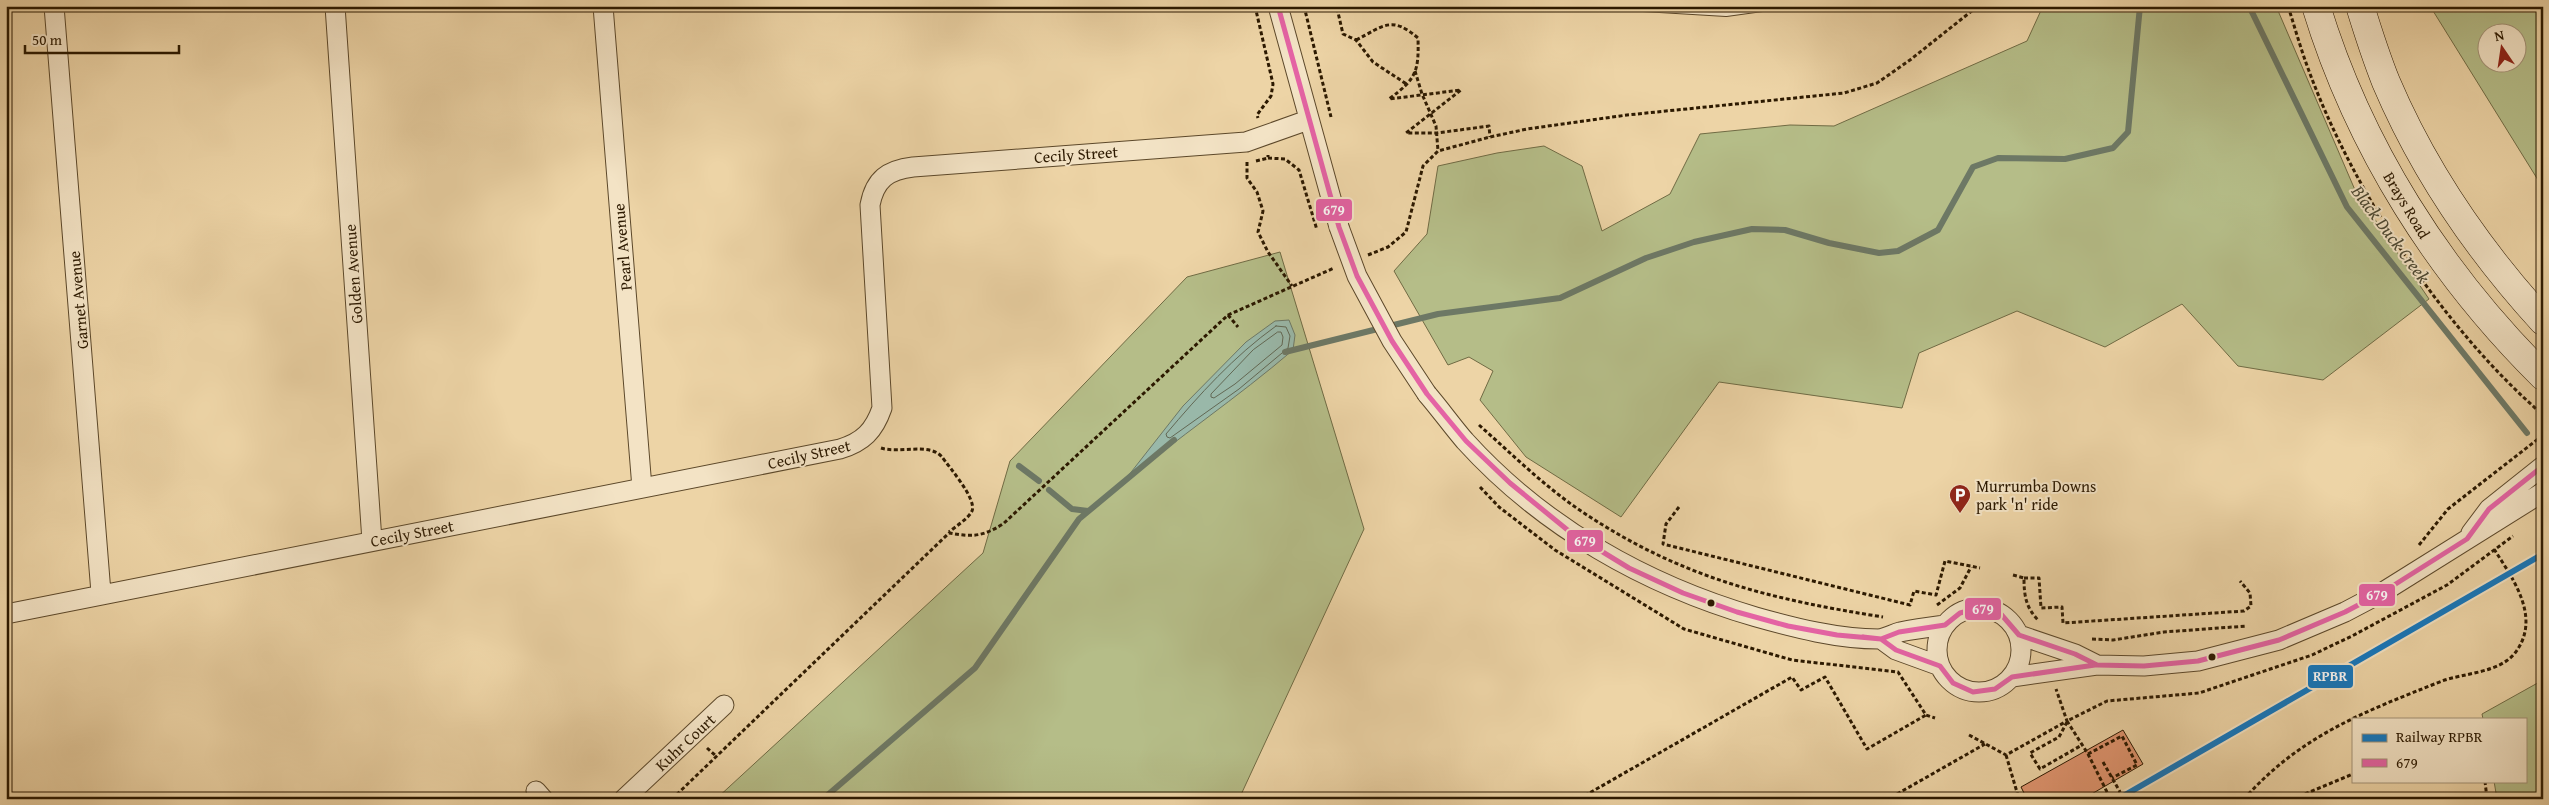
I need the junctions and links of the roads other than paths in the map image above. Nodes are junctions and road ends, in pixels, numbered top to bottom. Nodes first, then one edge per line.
1 (54, 6) edge
2 (335, 6) edge
3 (603, 6) edge
4 (1278, 6) edge
5 (1643, 6) edge
6 (1762, 6) edge
7 (2316, 6) edge
8 (2360, 6) edge
9 (1308, 120) junction
10 (2543, 321) edge
11 (2543, 376) edge
12 (2543, 466) edge
13 (642, 488) junction
14 (2543, 492) edge
15 (2467, 538) junction
16 (372, 541) junction
17 (101, 593) junction
18 (6, 614) edge
19 (1945, 625) junction
20 (2019, 636) junction
21 (1881, 639) junction
22 (2097, 665) junction
23 (1940, 666) junction
24 (2012, 677) junction
25 (724, 705) dead end
26 (624, 799) edge

1 - 17 street, Garnet Avenue
2 - 16 street, Golden Avenue
3 - 13 street, Pearl Avenue
4 - 9 street
5 - 6 lane
7 - 11 main road, Brays Road
8 - 10 main road
9 - 13 street, Cecily Street
9 - 21 street, bridge
12 - 15 street
13 - 16 street, Cecily Street
14 - 15 street
15 - 22 street
16 - 17 street, Cecily Street
17 - 18 street, Cecily Street
19 - 20 street
19 - 21 street
19 - 23 street
20 - 22 street
20 - 24 street
21 - 23 street
22 - 24 street
23 - 24 street
25 - 26 street, Kuhr Court

